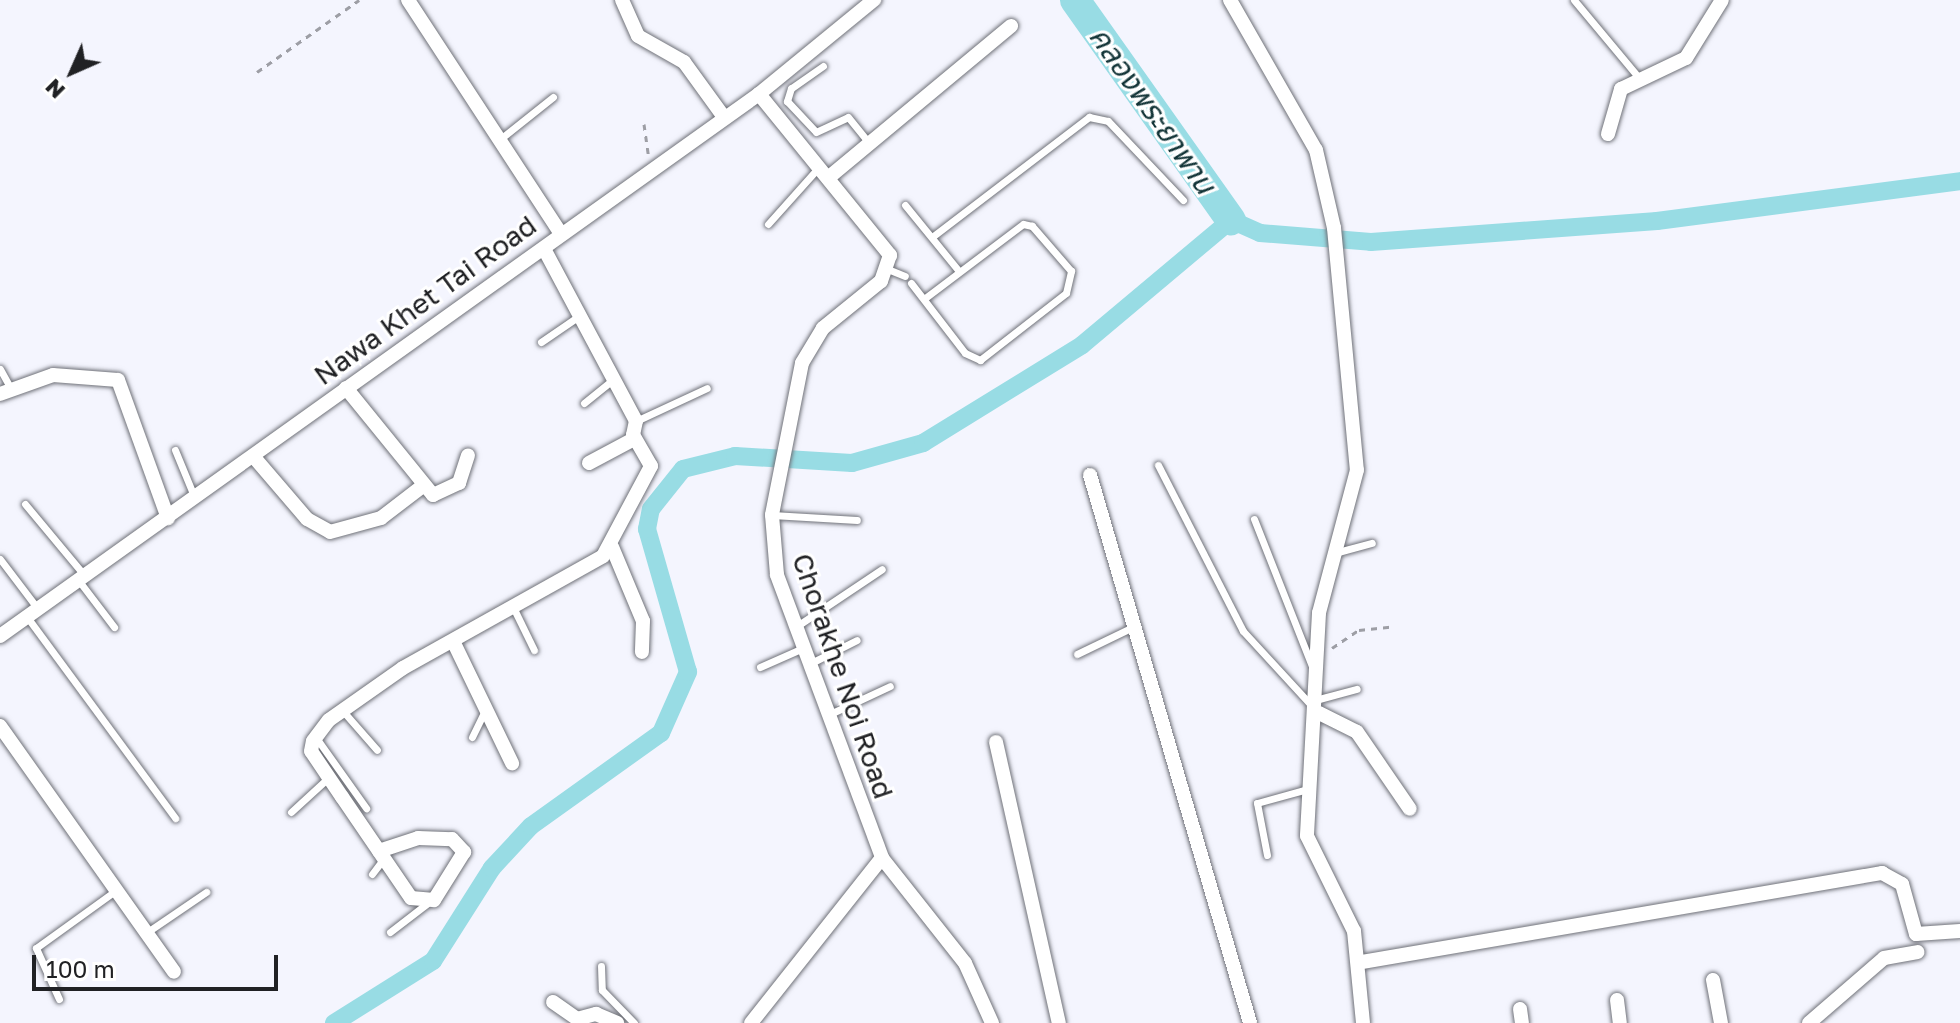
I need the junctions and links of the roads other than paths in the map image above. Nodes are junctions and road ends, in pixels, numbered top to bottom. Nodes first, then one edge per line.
1 (408, 0) edge
2 (622, 0) edge
3 (874, 0) edge
4 (1230, 0) edge
5 (1574, 0) edge
6 (1722, 0) edge
7 (1011, 26) dead end
8 (823, 66) dead end
9 (1639, 78) junction
10 (759, 94) junction
11 (553, 97) dead end
12 (724, 117) junction
13 (1608, 134) dead end
14 (499, 140) junction
15 (869, 143) junction
16 (824, 173) junction
17 (1183, 200) dead end
18 (905, 205) dead end
19 (768, 224) dead end
20 (561, 234) junction
21 (932, 237) junction
22 (544, 249) junction
23 (890, 270) junction
24 (958, 270) junction
25 (924, 299) junction
26 (579, 316) junction
27 (541, 342) dead end
28 (0, 369) edge
29 (611, 381) junction
30 (346, 388) junction
31 (707, 388) dead end
32 (5, 390) edge
33 (584, 403) dead end
34 (636, 421) junction
35 (634, 439) junction
36 (175, 450) dead end
37 (468, 455) dead end
38 (253, 456) junction
39 (589, 463) dead end
40 (1158, 465) dead end
41 (1090, 475) dead end
42 (424, 485) junction
43 (195, 498) junction
44 (25, 504) dead end
45 (772, 515) junction
46 (168, 518) junction
47 (1254, 519) dead end
48 (857, 520) dead end
49 (1372, 543) dead end
50 (612, 547) junction
51 (1338, 552) junction
52 (0, 559) edge
53 (882, 569) dead end
54 (82, 578) junction
55 (513, 607) junction
56 (33, 613) junction
57 (797, 626) junction
58 (1135, 626) junction
59 (114, 627) dead end
60 (0, 636) edge
61 (857, 640) dead end
62 (453, 641) junction
63 (805, 647) junction
64 (534, 650) dead end
65 (642, 652) dead end
66 (1077, 654) dead end
67 (811, 663) junction
68 (1315, 665) junction
69 (760, 667) dead end
70 (890, 686) dead end
71 (1357, 689) dead end
72 (1319, 706) junction
73 (487, 707) junction
74 (342, 710) junction
75 (830, 714) junction
76 (3, 735) edge
77 (316, 737) junction
78 (472, 737) dead end
79 (996, 742) dead end
80 (377, 750) dead end
81 (512, 763) dead end
82 (329, 777) junction
83 (1314, 788) junction
84 (366, 808) dead end
85 (1410, 809) dead end
86 (291, 812) dead end
87 (175, 818) dead end
88 (382, 855) junction
89 (1267, 855) dead end
90 (882, 858) junction
91 (372, 874) dead end
92 (115, 891) junction
93 (206, 892) dead end
94 (429, 902) junction
95 (1960, 931) edge
96 (390, 932) dead end
97 (146, 933) junction
98 (1917, 952) dead end
99 (1362, 962) junction
100 (601, 966) dead end
101 (174, 972) dead end
102 (1713, 980) dead end
103 (59, 999) dead end
104 (1617, 1000) dead end
105 (553, 1002) dead end
106 (617, 1023) edge
107 (634, 1023) edge
108 (751, 1023) edge
109 (992, 1023) edge
110 (1059, 1023) edge
111 (1250, 1023) edge
112 (1363, 1023) edge
113 (1620, 1023) edge
114 (1721, 1023) edge
115 (1809, 1023) edge

1 - 14 street
2 - 12 street
3 - 10 street, Nawa Khet Tai Road
4 - 51 street
5 - 9 lane
6 - 9 street
7 - 15 street
8 - 15 lane
9 - 13 street
10 - 12 street, Nawa Khet Tai Road
10 - 16 street
11 - 14 lane
12 - 20 street, Nawa Khet Tai Road
14 - 20 street
15 - 16 street
16 - 19 lane
16 - 23 street
17 - 21 lane
18 - 21 lane
20 - 22 street, Nawa Khet Tai Road
21 - 24 lane
22 - 26 street
22 - 30 street, Nawa Khet Tai Road
23 - 25 lane
23 - 45 street, Chorakhe Noi Road
24 - 25 lane
24 - 25 lane
26 - 27 lane
26 - 29 street
28 - 32 lane
29 - 33 lane
29 - 34 street
30 - 38 street, Nawa Khet Tai Road
30 - 42 street
31 - 34 lane
32 - 46 street
34 - 35 street
35 - 39 street
35 - 50 street
36 - 43 lane
37 - 42 street
38 - 42 street
38 - 43 street, Nawa Khet Tai Road
40 - 72 lane
41 - 58 street
43 - 46 street, Nawa Khet Tai Road
44 - 54 lane
45 - 48 lane
45 - 57 street, Chorakhe Noi Road
46 - 54 street, Nawa Khet Tai Road
47 - 68 lane
49 - 51 lane
50 - 55 street
50 - 65 street
51 - 68 street
52 - 56 lane
53 - 57 lane
54 - 56 street, Nawa Khet Tai Road
54 - 59 lane
55 - 62 street
55 - 64 lane
56 - 60 street, Nawa Khet Tai Road
56 - 87 lane
57 - 63 street, Chorakhe Noi Road
58 - 66 lane
58 - 111 street
61 - 67 lane
62 - 73 street
62 - 74 street
63 - 67 street, Chorakhe Noi Road
63 - 69 lane
67 - 75 street, Chorakhe Noi Road
68 - 72 street
70 - 75 lane
71 - 72 lane
72 - 83 street
72 - 85 street
73 - 78 lane
73 - 81 street
74 - 77 street
74 - 80 lane
75 - 90 street, Chorakhe Noi Road
76 - 92 street
77 - 82 street
77 - 84 lane
79 - 110 street
82 - 86 lane
82 - 88 street
83 - 89 lane
83 - 99 street
88 - 91 lane
88 - 94 street
88 - 94 street
90 - 108 street
90 - 109 street, Chorakhe Noi Road
92 - 97 street
92 - 103 lane
93 - 97 lane
94 - 96 lane
95 - 99 street
97 - 101 street
98 - 115 street
99 - 112 street
100 - 107 lane
102 - 114 street
104 - 113 street
105 - 106 street

